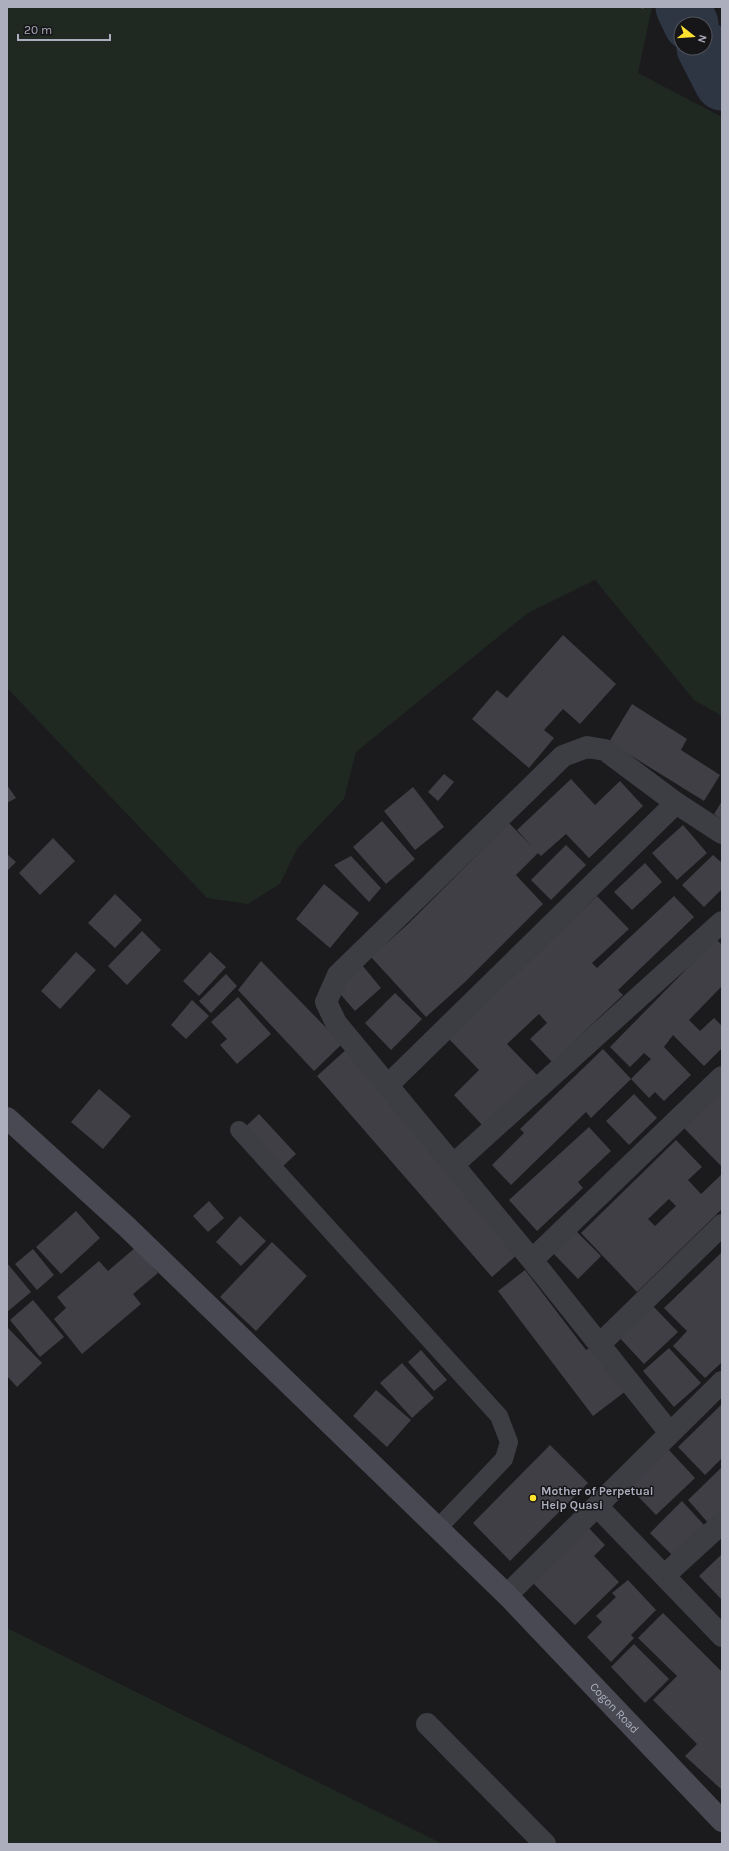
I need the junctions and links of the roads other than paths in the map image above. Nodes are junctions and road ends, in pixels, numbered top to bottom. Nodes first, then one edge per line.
1 (676, 803) junction
2 (722, 833) edge
3 (722, 922) edge
4 (722, 1077) edge
5 (387, 1086) junction
6 (7, 1118) edge
7 (239, 1130) dead end
8 (453, 1165) junction
9 (722, 1225) edge
10 (532, 1260) junction
11 (600, 1344) junction
12 (722, 1382) edge
13 (670, 1433) junction
14 (597, 1506) junction
15 (722, 1523) edge
16 (438, 1528) junction
17 (665, 1575) junction
18 (507, 1595) junction
19 (722, 1636) edge
20 (427, 1724) dead end
21 (722, 1820) edge
22 (545, 1844) edge

1 - 2 street
1 - 5 street
1 - 5 street
3 - 8 street
4 - 10 street
5 - 8 street
6 - 16 street, Cogon Road
7 - 16 lane
8 - 10 street
9 - 11 street
10 - 11 street
11 - 13 street
12 - 13 street
13 - 14 street
14 - 17 street
14 - 18 street
15 - 17 street
16 - 18 street, Cogon Road
17 - 19 street
18 - 21 street, Cogon Road
20 - 22 street

